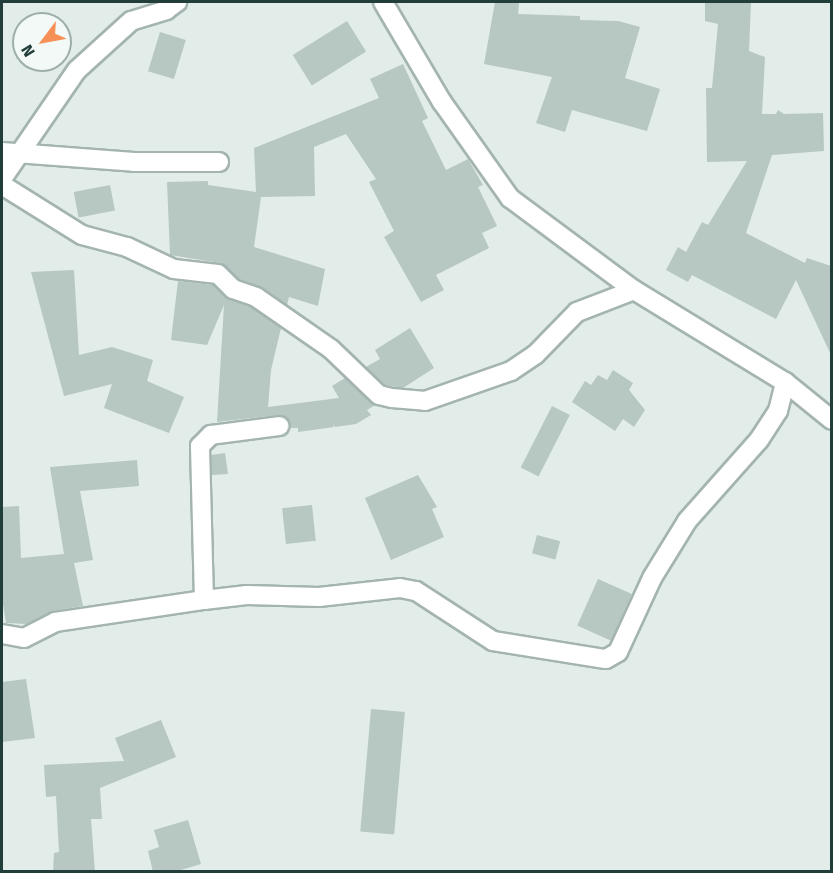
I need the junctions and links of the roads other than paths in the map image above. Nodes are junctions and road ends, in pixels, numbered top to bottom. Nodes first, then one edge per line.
1 (177, 2) edge
2 (383, 2) edge
3 (10, 153) edge
4 (219, 162) dead end
5 (2, 179) edge
6 (2, 185) edge
7 (634, 290) junction
8 (785, 382) junction
9 (831, 420) edge
10 (279, 426) dead end
11 (204, 600) junction
12 (2, 634) edge

1 - 3 street
2 - 7 street
3 - 4 street
3 - 5 street
6 - 7 street
7 - 8 street
8 - 9 street
8 - 11 street
10 - 11 street
11 - 12 street

